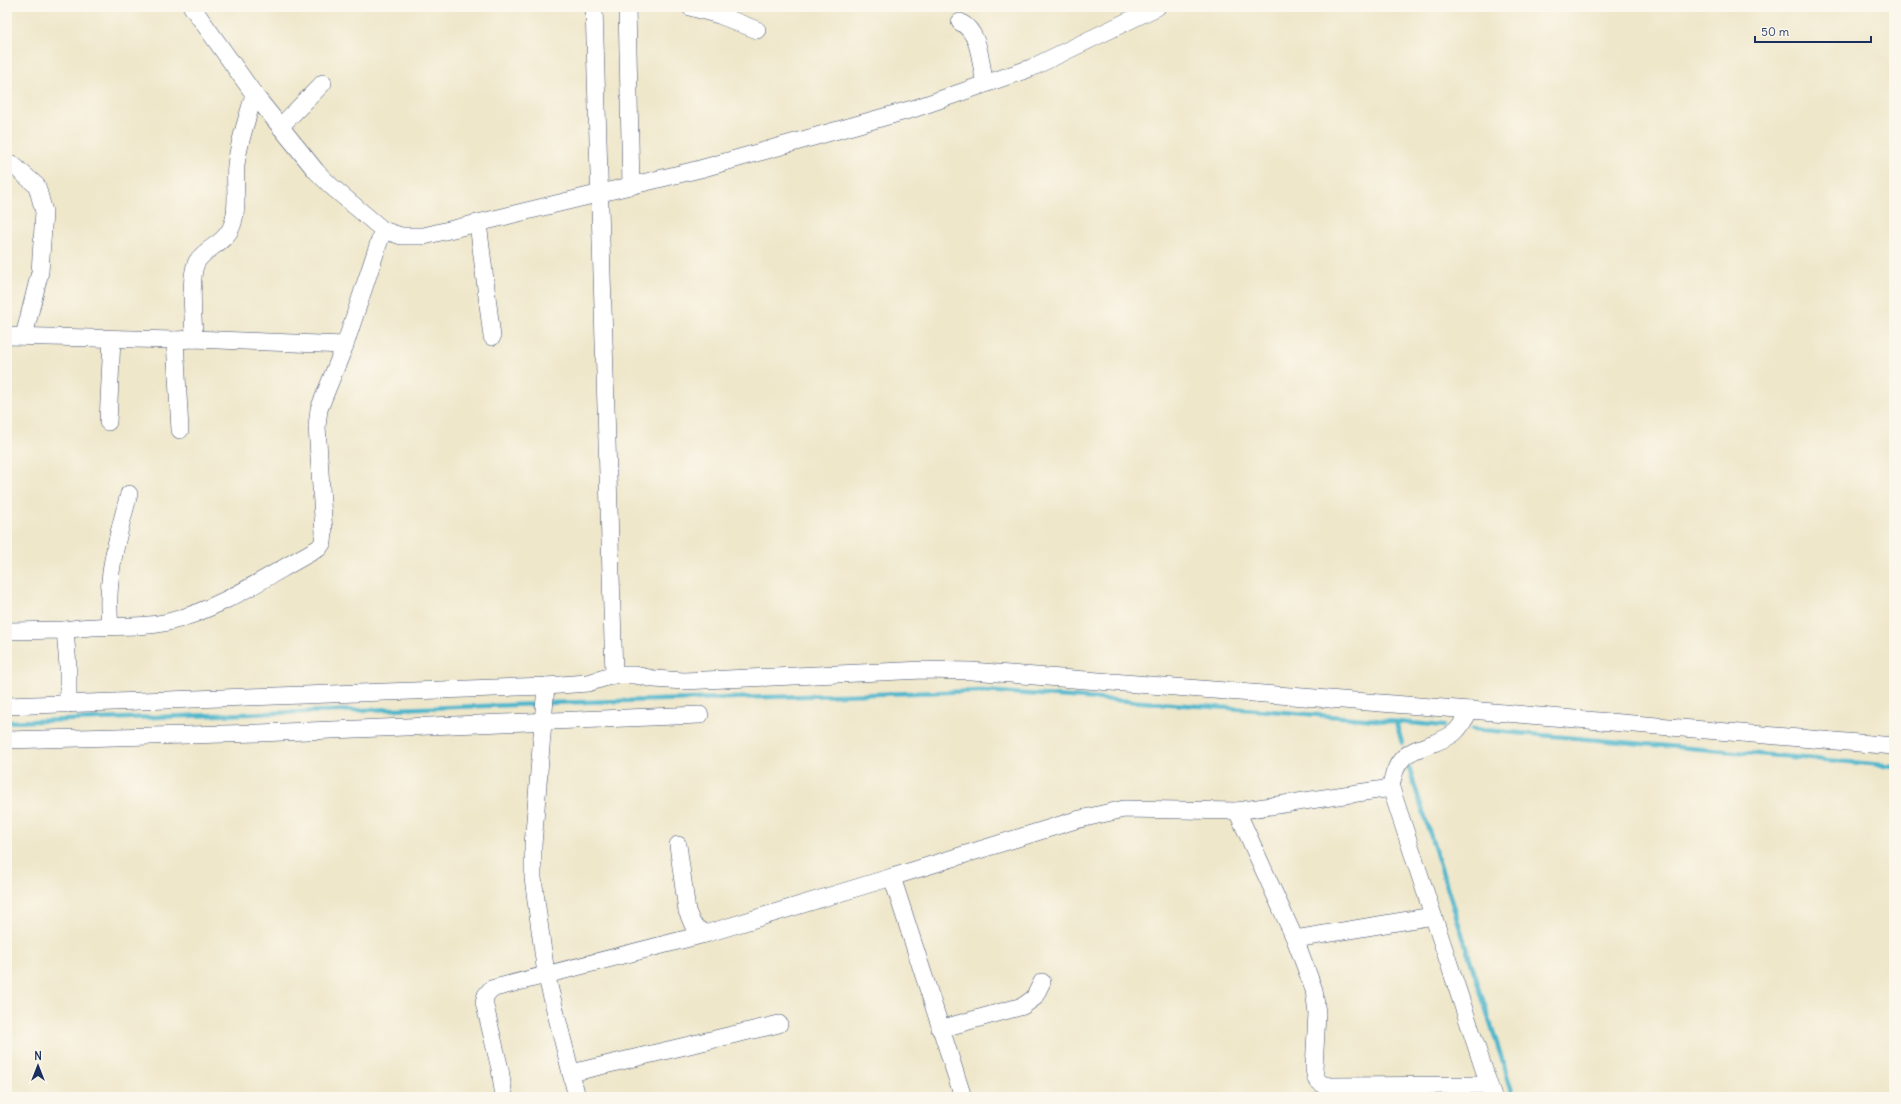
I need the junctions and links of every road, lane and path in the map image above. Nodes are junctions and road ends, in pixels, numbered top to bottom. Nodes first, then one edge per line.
1 (192, 7) edge
2 (594, 7) edge
3 (627, 7) edge
4 (690, 7) edge
5 (1157, 7) edge
6 (719, 11) edge
7 (960, 22) dead end
8 (757, 30) dead end
9 (323, 83) dead end
10 (985, 84) junction
11 (254, 94) junction
12 (280, 127) junction
13 (7, 163) edge
14 (629, 187) junction
15 (604, 192) junction
16 (478, 223) junction
17 (383, 230) junction
18 (7, 336) edge
19 (24, 336) junction
20 (492, 337) dead end
21 (112, 339) junction
22 (194, 339) junction
23 (175, 340) junction
24 (344, 345) junction
25 (108, 422) dead end
26 (180, 430) dead end
27 (129, 494) dead end
28 (110, 626) junction
29 (65, 630) junction
30 (7, 631) edge
31 (614, 675) junction
32 (546, 686) junction
33 (68, 704) junction
34 (7, 706) edge
35 (1470, 710) junction
36 (700, 715) dead end
37 (544, 720) junction
38 (7, 740) edge
39 (1894, 746) edge
40 (1391, 788) junction
41 (1237, 811) junction
42 (678, 845) dead end
43 (892, 877) junction
44 (1433, 916) junction
45 (705, 934) junction
46 (1295, 939) junction
47 (546, 974) junction
48 (1042, 982) dead end
49 (778, 1024) dead end
50 (940, 1029) junction
51 (571, 1073) junction
52 (1354, 1091) edge
53 (1491, 1091) edge
54 (504, 1097) edge
55 (577, 1097) edge
56 (963, 1097) edge

1 - 11 street
2 - 15 street
3 - 14 street
4 - 6 street
5 - 10 street
6 - 8 street
7 - 10 street
9 - 12 street
10 - 14 street
11 - 12 street
11 - 22 street
12 - 17 street
13 - 19 street
14 - 15 street
15 - 16 street
15 - 31 street
16 - 17 street
16 - 20 street
17 - 24 street
18 - 19 street
19 - 21 street
21 - 23 street
21 - 25 street
22 - 23 street
22 - 24 street
23 - 26 street
24 - 28 street
27 - 28 street
28 - 29 street
29 - 30 street
29 - 33 street
31 - 32 street
31 - 35 street
32 - 33 street
32 - 37 street
33 - 34 street
35 - 39 street
35 - 40 street
36 - 37 street
37 - 38 street
37 - 47 street
40 - 41 street
40 - 44 street
41 - 43 street
41 - 46 street
42 - 45 street
43 - 45 street
43 - 50 street
44 - 46 street
44 - 53 street
45 - 47 street
46 - 52 street
47 - 51 street
47 - 54 street
48 - 50 street
49 - 51 street
50 - 56 street
51 - 55 street
52 - 53 street

